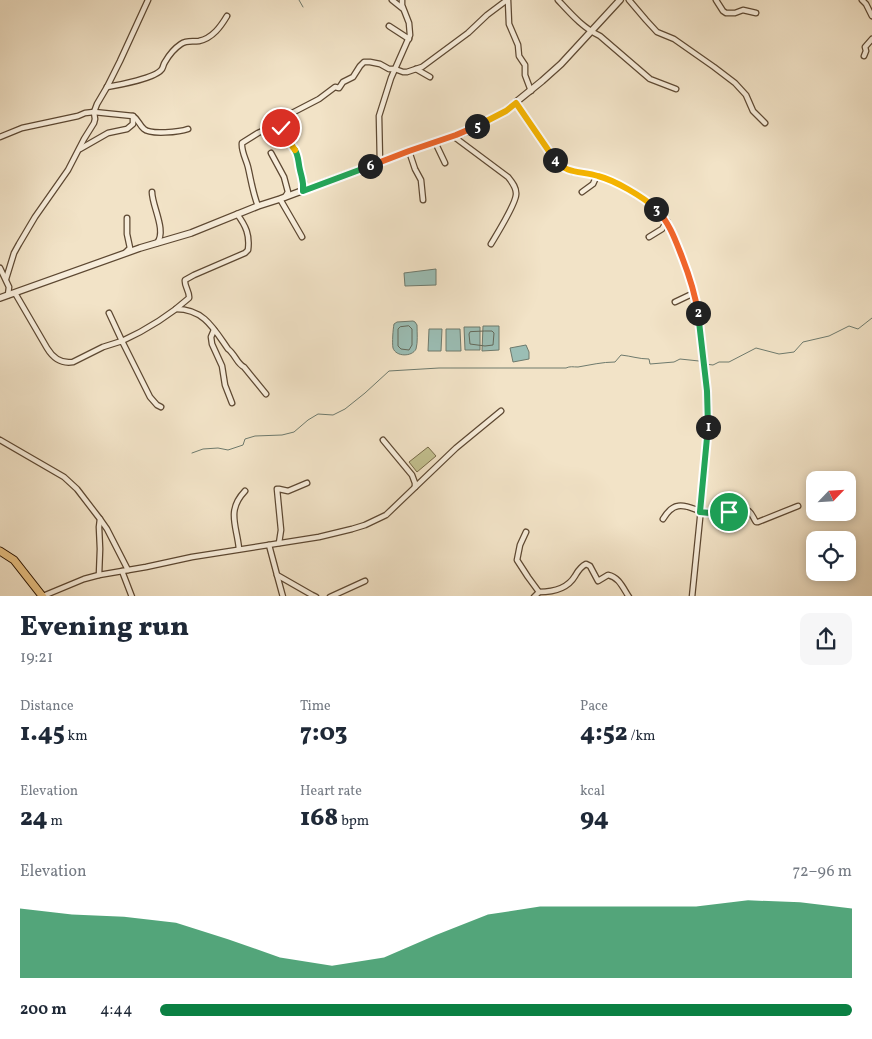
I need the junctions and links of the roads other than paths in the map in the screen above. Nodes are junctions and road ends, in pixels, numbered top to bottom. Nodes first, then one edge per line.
1 (148, 0) edge
2 (392, 0) edge
3 (402, 0) edge
4 (508, 0) edge
5 (558, 0) edge
6 (620, 0) edge
7 (629, 0) edge
8 (716, 0) edge
9 (862, 0) edge
10 (403, 9) junction
11 (756, 13) dead end
12 (227, 16) dead end
13 (872, 16) edge
14 (389, 26) dead end
15 (591, 32) junction
16 (409, 39) junction
17 (872, 39) edge
18 (864, 56) dead end
19 (395, 69) junction
20 (416, 69) junction
21 (430, 77) dead end
22 (107, 87) junction
23 (676, 89) dead end
24 (531, 91) junction
25 (516, 103) junction
26 (94, 112) junction
27 (134, 116) junction
28 (765, 123) dead end
29 (276, 125) junction
30 (188, 129) dead end
31 (453, 136) junction
32 (0, 137) edge
33 (435, 142) junction
34 (79, 150) junction
35 (409, 151) junction
36 (271, 153) dead end
37 (380, 162) junction
38 (445, 163) dead end
39 (597, 175) junction
40 (303, 191) junction
41 (152, 192) dead end
42 (582, 192) dead end
43 (282, 199) junction
44 (423, 200) dead end
45 (258, 206) junction
46 (237, 214) junction
47 (128, 218) dead end
48 (667, 221) junction
49 (302, 237) dead end
50 (649, 237) dead end
51 (157, 244) junction
52 (491, 244) dead end
53 (124, 255) junction
54 (0, 268) edge
55 (6, 279) junction
56 (16, 293) junction
57 (694, 293) junction
58 (8, 295) junction
59 (0, 298) edge
60 (675, 302) dead end
61 (176, 309) junction
62 (109, 313) dead end
63 (214, 330) junction
64 (122, 341) junction
65 (266, 394) dead end
66 (232, 403) dead end
67 (161, 407) dead end
68 (500, 411) dead end
69 (0, 440) edge
70 (383, 440) dead end
71 (306, 483) dead end
72 (415, 487) junction
73 (245, 491) dead end
74 (798, 506) dead end
75 (700, 512) junction
76 (100, 519) junction
77 (662, 519) dead end
78 (526, 532) dead end
79 (279, 543) junction
80 (269, 545) junction
81 (239, 549) junction
82 (0, 551) edge
83 (128, 570) junction
84 (122, 571) junction
85 (277, 575) junction
86 (99, 576) junction
87 (365, 581) dead end
88 (539, 592) junction
89 (43, 596) edge
90 (132, 596) edge
91 (283, 596) edge
92 (316, 596) edge
93 (330, 596) edge
94 (534, 596) edge
95 (629, 596) edge
96 (692, 596) edge

1 - 22 street
2 - 10 street
3 - 10 street
4 - 20 street
4 - 24 street
5 - 15 street
6 - 15 street
7 - 28 street
8 - 11 street
9 - 13 street
10 - 16 street
12 - 22 street
14 - 16 street
15 - 23 street
15 - 24 street
16 - 19 street
17 - 18 street
19 - 20 street
19 - 29 street
19 - 37 street
20 - 21 street
22 - 26 street
24 - 25 street
25 - 31 street
25 - 39 street
26 - 27 street
26 - 32 street
26 - 34 street
27 - 30 street
27 - 34 street
29 - 40 street
29 - 45 street
31 - 33 street
31 - 52 street
33 - 35 street
33 - 38 street
34 - 55 street
35 - 37 street
35 - 44 street
36 - 43 street
37 - 40 street
39 - 42 street
39 - 48 street
40 - 43 street
41 - 51 street
43 - 45 street
43 - 49 street
45 - 46 street
46 - 51 street
46 - 61 street
47 - 53 street
48 - 50 street
48 - 57 street
51 - 53 street
53 - 56 street
54 - 55 street
55 - 58 street
56 - 58 street
56 - 64 street
57 - 60 street
57 - 75 street
58 - 59 street
61 - 63 street
61 - 64 street
62 - 64 street
63 - 65 street
63 - 66 street
64 - 67 street
68 - 72 street
69 - 76 street
70 - 72 street
71 - 79 street
72 - 79 street
73 - 81 street
74 - 75 street
75 - 77 street
75 - 96 street
76 - 83 street
76 - 86 street
78 - 88 street
79 - 80 street
80 - 81 street
80 - 85 street
81 - 83 street
82 - 89 main road
83 - 84 street
84 - 86 street
84 - 90 street
85 - 91 street
85 - 92 street
86 - 89 street
87 - 93 street
88 - 94 street
88 - 95 street

